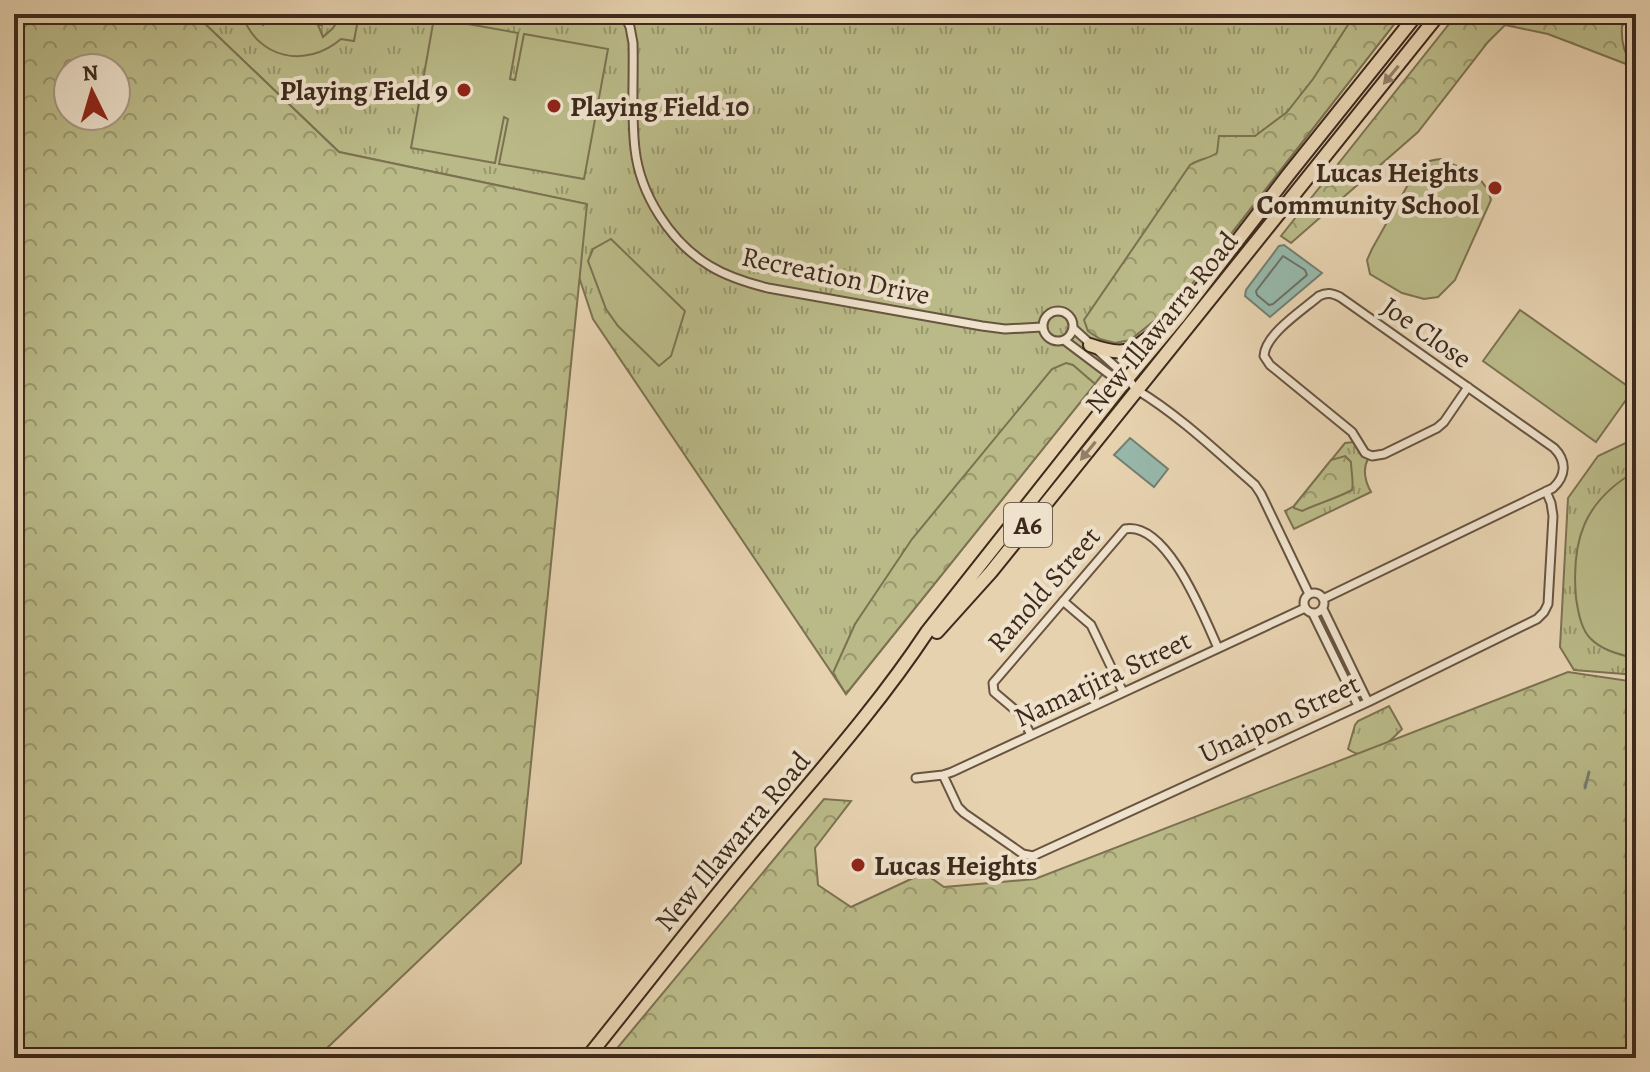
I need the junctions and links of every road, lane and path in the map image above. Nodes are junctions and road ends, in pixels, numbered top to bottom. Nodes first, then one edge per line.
1 (624, 14) edge
2 (1417, 14) edge
3 (1439, 14) edge
4 (1178, 318) junction
5 (1042, 327) junction
6 (1073, 328) junction
7 (1064, 340) junction
8 (1090, 345) junction
9 (1125, 381) junction
10 (1468, 387) junction
11 (1136, 390) junction
12 (1546, 491) junction
13 (1309, 594) junction
14 (1323, 599) junction
15 (1063, 601) junction
16 (1305, 608) junction
17 (1323, 609) junction
18 (1313, 614) junction
19 (1218, 648) junction
20 (913, 653) junction
21 (1123, 692) junction
22 (1368, 702) junction
23 (1358, 706) junction
24 (1031, 735) junction
25 (943, 775) junction
26 (916, 778) dead end
27 (587, 1058) edge

1 - 5 street, Recreation Drive
2 - 4 highway, New Illawarra Road / A6
3 -> 11 highway, New Illawarra Road / A6
4 - 8 highway
4 - 9 highway, New Illawarra Road / A6
5 - 6 street
5 - 7 street
6 - 7 street
6 - 8 street
7 - 9 street
8 - 9 street
9 - 11 street
9 - 20 highway, New Illawarra Road / A6
10 - 10 street, Joe Close
10 - 12 street, Joe Close
11 - 13 street
11 -> 20 highway, New Illawarra Road / A6
12 - 14 street
12 - 22 street, Unaipon Street
13 - 14 street
13 - 16 street
14 - 17 street
15 - 19 street, Ranold Street
15 - 21 street
15 - 24 street, Ranold Street
16 - 18 street
16 - 19 street, Namatjira Street
17 - 18 street
17 - 22 street
18 - 23 street
19 - 21 street, Namatjira Street
20 - 27 highway, New Illawarra Road / A6
21 - 24 street, Namatjira Street
22 - 23 street, Unaipon Street
23 - 25 street, Unaipon Street
24 - 25 street, Namatjira Street
25 - 26 street, Namatjira Street

